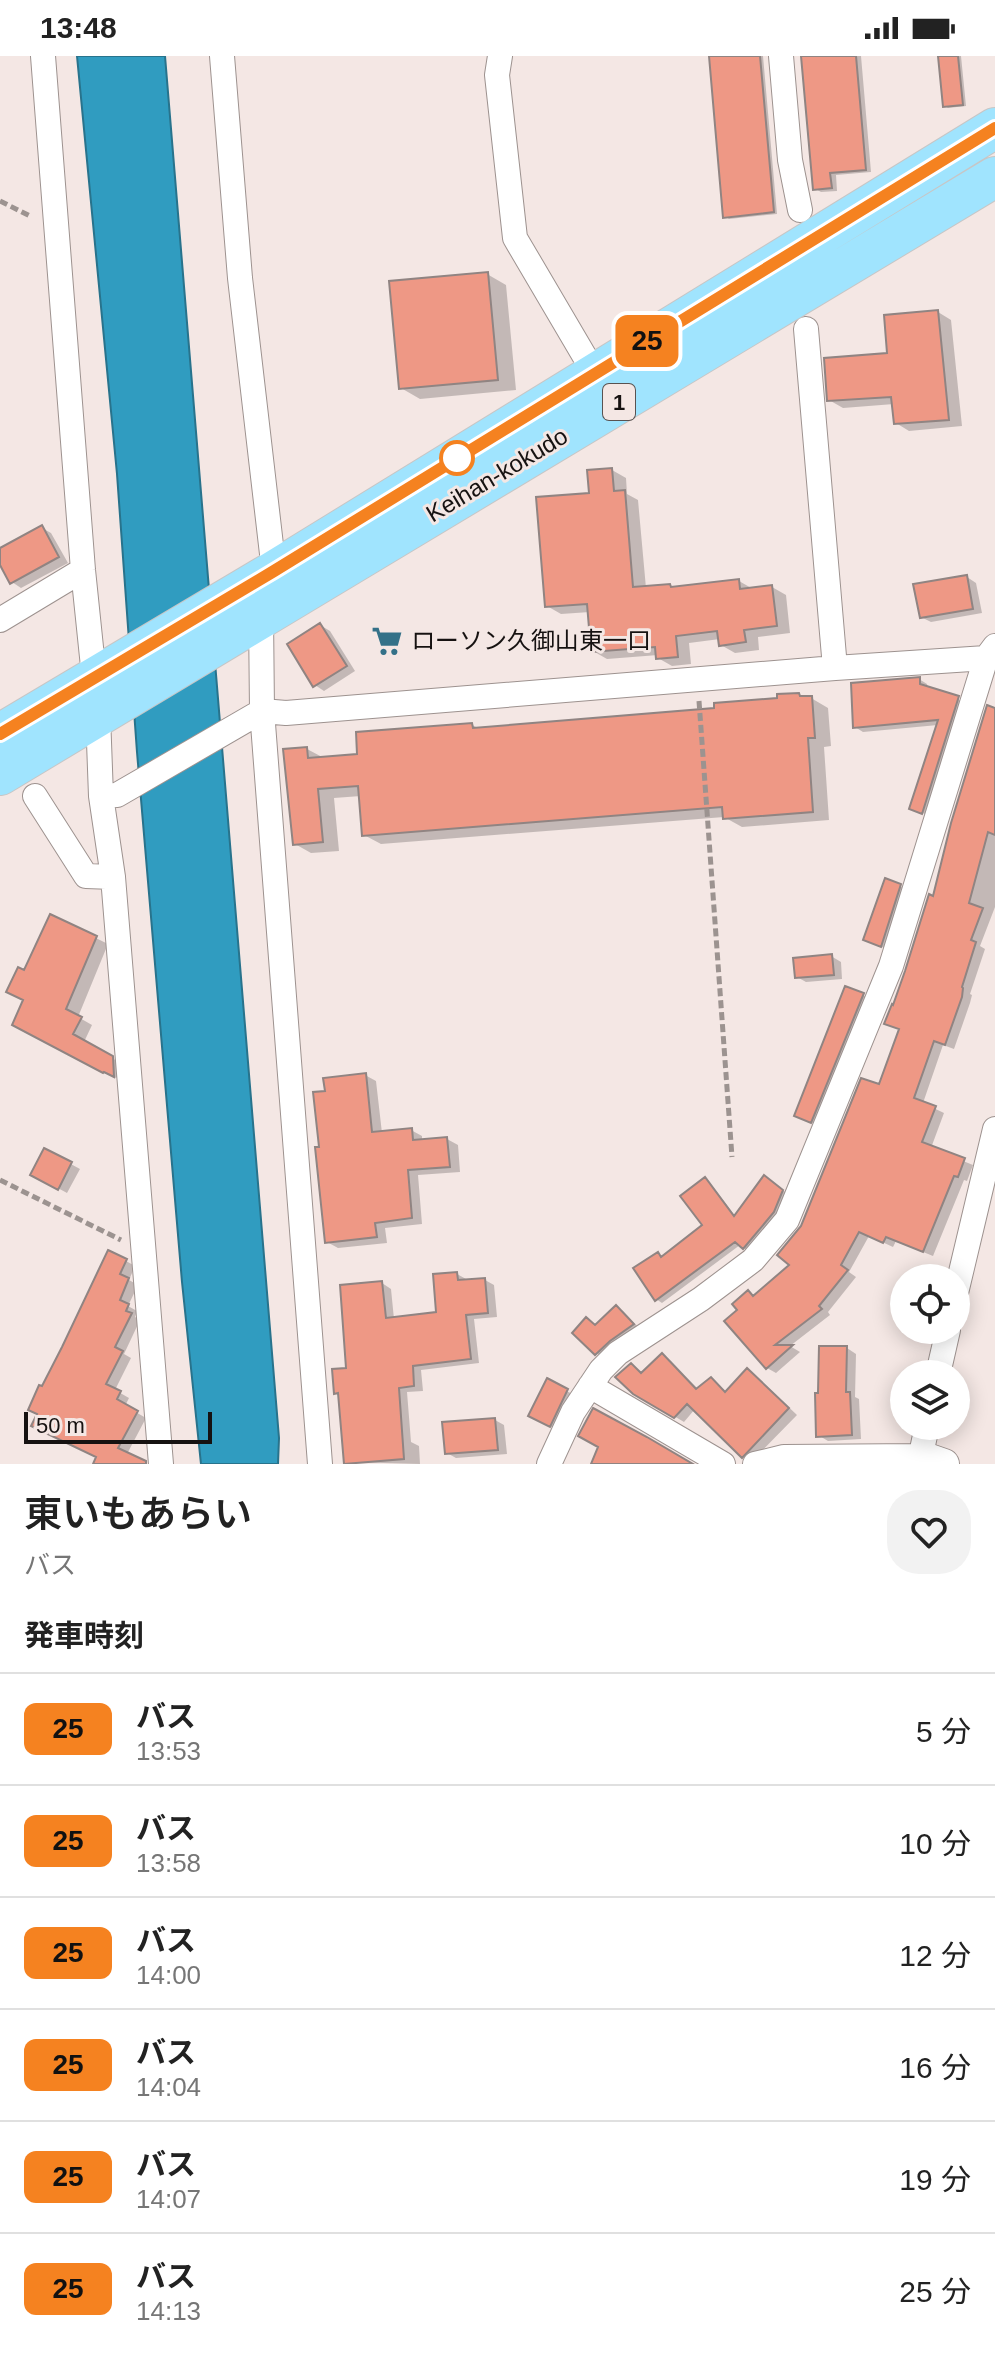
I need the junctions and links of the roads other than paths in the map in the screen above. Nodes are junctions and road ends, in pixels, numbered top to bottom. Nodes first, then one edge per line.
1 (43, 56) edge
2 (222, 56) edge
3 (500, 56) edge
4 (781, 56) edge
5 (995, 128) edge
6 (995, 177) edge
7 (800, 210) dead end
8 (806, 329) dead end
9 (595, 374) junction
10 (83, 570) junction
11 (274, 571) junction
12 (248, 612) junction
13 (0, 620) edge
14 (991, 652) edge
15 (835, 668) junction
16 (102, 693) junction
17 (255, 714) junction
18 (0, 734) edge
19 (0, 775) edge
20 (35, 796) dead end
21 (109, 796) junction
22 (113, 877) junction
23 (995, 1129) edge
24 (963, 1264) edge
25 (590, 1386) junction
26 (928, 1440) edge
27 (930, 1462) edge
28 (161, 1464) edge
29 (320, 1464) edge
30 (549, 1464) edge
31 (723, 1464) edge
32 (755, 1464) edge

1 - 10 street
2 - 11 street
3 - 9 street
4 - 7 street
5 - 9 highway, Keihan-kokudo / 1
6 - 12 highway, Keihan-kokudo / 1
8 - 15 street
9 - 11 highway, Keihan-kokudo / 1
10 - 13 street
10 - 16 street
11 - 12 highway, Keihan-kokudo / 1
12 - 16 highway, Keihan-kokudo / 1
12 - 17 street
14 - 15 street
14 - 25 street
15 - 17 street
16 - 18 highway, Keihan-kokudo / 1
16 - 19 highway, Keihan-kokudo / 1
16 - 21 street
17 - 21 street
17 - 29 street
20 - 22 street
21 - 22 street
22 - 28 street
23 - 24 street
25 - 30 street
25 - 31 street
26 - 27 street
27 - 32 street

